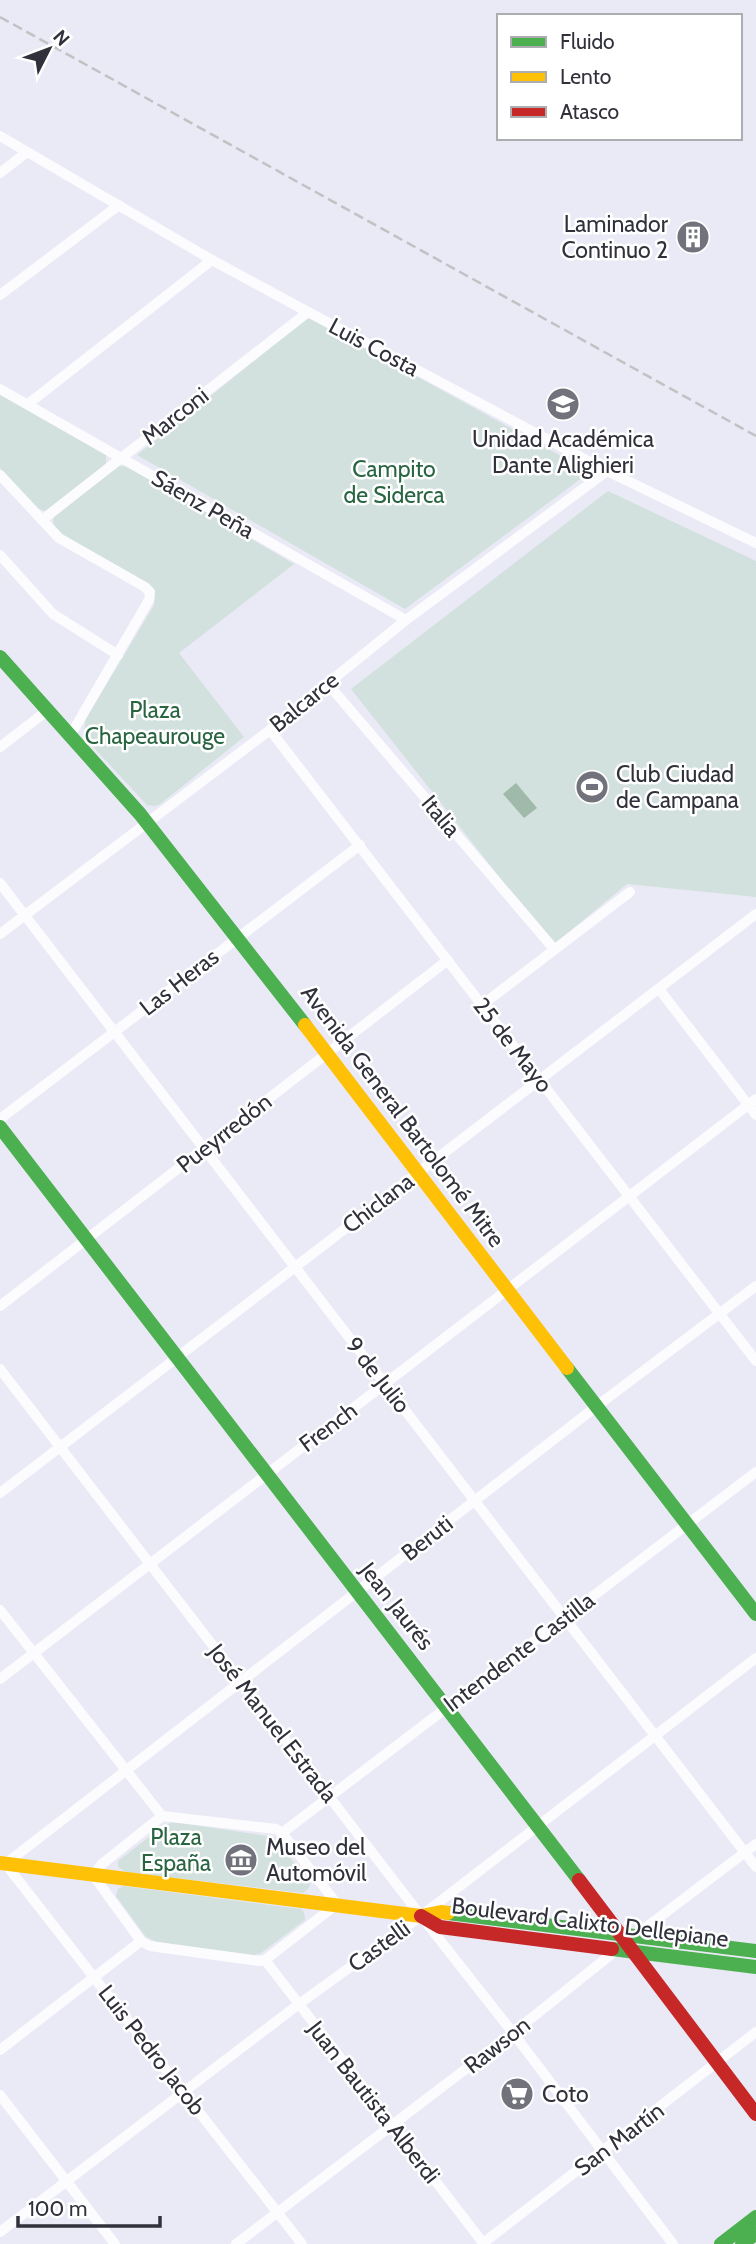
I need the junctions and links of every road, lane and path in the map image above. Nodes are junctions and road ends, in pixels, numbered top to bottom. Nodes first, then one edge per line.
1 (0, 136) edge
2 (27, 152) junction
3 (0, 173) edge
4 (119, 205) junction
5 (212, 260) junction
6 (0, 295) edge
7 (307, 312) junction
8 (0, 389) edge
9 (28, 404) junction
10 (122, 458) junction
11 (607, 471) junction
12 (0, 475) edge
13 (42, 520) junction
14 (756, 543) edge
15 (0, 555) edge
16 (406, 620) junction
17 (118, 655) junction
18 (0, 657) edge
19 (328, 684) junction
20 (48, 710) junction
21 (270, 730) junction
22 (70, 736) junction
23 (0, 747) edge
24 (146, 822) junction
25 (359, 845) junction
26 (0, 883) edge
27 (630, 892) dead end
28 (756, 914) edge
29 (24, 915) junction
30 (0, 934) edge
31 (237, 937) junction
32 (554, 949) junction
33 (448, 960) junction
34 (659, 989) junction
35 (482, 1005) junction
36 (114, 1032) junction
37 (326, 1054) junction
38 (540, 1079) junction
39 (752, 1102) edge
40 (756, 1115) edge
41 (0, 1119) edge
42 (0, 1127) edge
43 (204, 1149) junction
44 (417, 1173) junction
45 (630, 1196) junction
46 (86, 1239) junction
47 (295, 1267) junction
48 (756, 1286) edge
49 (507, 1290) junction
50 (0, 1306) edge
51 (720, 1314) junction
52 (177, 1357) junction
53 (756, 1361) edge
54 (0, 1369) edge
55 (385, 1384) junction
56 (597, 1406) junction
57 (60, 1447) junction
58 (756, 1472) edge
59 (267, 1474) junction
60 (0, 1493) edge
61 (475, 1501) junction
62 (687, 1524) junction
63 (150, 1564) junction
64 (357, 1591) junction
65 (0, 1610) edge
66 (756, 1614) edge
67 (564, 1618) junction
68 (34, 1653) junction
69 (756, 1658) edge
70 (0, 1679) edge
71 (241, 1682) junction
72 (447, 1707) junction
73 (655, 1736) junction
74 (125, 1772) junction
75 (329, 1797) junction
76 (162, 1816) junction
77 (538, 1826) junction
78 (282, 1833) junction
79 (756, 1844) edge
80 (745, 1853) junction
81 (1, 1863) edge
82 (756, 1867) edge
83 (93, 1875) junction
84 (337, 1904) junction
85 (421, 1916) junction
86 (141, 1941) junction
87 (627, 1943) junction
88 (756, 1951) edge
89 (265, 1960) junction
90 (756, 1967) edge
91 (95, 1977) junction
92 (299, 2004) junction
93 (756, 2032) edge
94 (513, 2033) junction
95 (0, 2050) edge
96 (717, 2063) junction
97 (184, 2092) junction
98 (0, 2095) edge
99 (756, 2114) edge
100 (392, 2125) junction
101 (603, 2151) junction
102 (66, 2182) junction
103 (278, 2213) junction
104 (756, 2217) edge
105 (0, 2232) edge
106 (756, 2233) edge
107 (115, 2244) edge
108 (236, 2244) edge
109 (302, 2244) edge
110 (483, 2244) edge
111 (673, 2244) edge
112 (720, 2244) edge
113 (742, 2244) edge

1 - 2 street, Luis Costa
2 - 3 street
2 - 4 street, Luis Costa
4 - 5 street, Luis Costa
4 - 6 street
5 - 7 street, Luis Costa
5 - 9 street
7 - 10 street, Marconi
7 - 11 street, Luis Costa
8 - 9 street, Sáenz Peña
9 - 10 street, Sáenz Peña
10 - 13 street, Marconi
10 - 16 street, Sáenz Peña
11 - 14 street, Luis Costa
11 - 16 street, Balcarce
12 - 13 street
13 - 17 street
15 - 17 street
16 - 19 street, Balcarce
17 - 22 street
18 - 20 main road, Avenida General Bartolomé Mitre
19 - 21 street, Balcarce
19 - 32 street, Italia
20 - 22 main road, Avenida General Bartolomé Mitre
20 - 23 street
21 - 24 street, Balcarce
21 - 25 street, 25 de Mayo
22 - 24 main road, Avenida General Bartolomé Mitre
24 - 29 street, Balcarce
24 - 31 main road, Avenida General Bartolomé Mitre
25 - 31 street, Las Heras
25 - 33 street, 25 de Mayo
26 - 29 street, 9 de Julio
27 - 32 street
28 - 34 street, Chiclana
29 - 30 street, Balcarce
29 - 36 street, 9 de Julio
31 - 36 street, Las Heras
31 - 37 main road, Avenida General Bartolomé Mitre
32 - 35 street
33 - 35 street, 25 de Mayo
33 - 37 street, Pueyrredón
34 - 38 street, Chiclana
34 - 39 street
35 - 38 street, 25 de Mayo
36 - 41 street, Las Heras
36 - 43 street, 9 de Julio
37 - 43 street, Pueyrredón
37 - 44 main road, Avenida General Bartolomé Mitre
38 - 44 street, Chiclana
38 - 45 street, 25 de Mayo
39 - 40 street
39 - 45 street, French
42 - 46 main road, Jean Jaurés
43 - 46 street, Pueyrredón
43 - 47 street, 9 de Julio
44 - 47 street, Chiclana
44 - 49 main road, Avenida General Bartolomé Mitre
45 - 49 street, French
45 - 51 street, 25 de Mayo
46 - 50 street, Pueyrredón
46 - 52 main road, Jean Jaurés
47 - 52 street, Chiclana
47 - 55 street, 9 de Julio
48 - 51 street, Beruti
49 - 55 street, French
49 - 56 main road, Avenida General Bartolomé Mitre
51 - 53 street, 25 de Mayo
51 - 56 street, Beruti
52 - 57 street, Chiclana
52 - 59 main road, Jean Jaurés
54 - 57 street, José Manuel Estrada
55 - 59 street, French
55 - 61 street, 9 de Julio
56 - 61 street, Beruti
56 - 62 main road, Avenida General Bartolomé Mitre
57 - 60 street, Chiclana
57 - 63 street, José Manuel Estrada
58 - 62 street, Intendente Castilla
59 - 63 street, French
59 - 64 main road, Jean Jaurés
61 - 64 street, Beruti
61 - 67 street, 9 de Julio
62 - 66 main road, Avenida General Bartolomé Mitre
62 - 67 street, Intendente Castilla
63 - 68 street, French
63 - 71 street, José Manuel Estrada
64 - 71 street, Beruti
64 - 72 main road, Jean Jaurés
65 - 68 street
67 - 72 street, Intendente Castilla
67 - 73 street, 9 de Julio
68 - 70 street, French
68 - 74 street
69 - 73 street, Castelli
71 - 74 street, Beruti
71 - 75 street, José Manuel Estrada
72 - 75 street, Intendente Castilla
72 - 77 main road, Jean Jaurés
73 - 77 street, Castelli
73 - 80 street, 9 de Julio
74 - 76 street
74 - 81 street, Beruti
75 - 78 street, Intendente Castilla
75 - 85 street, José Manuel Estrada
76 - 78 street
76 - 83 street
77 - 85 street, Castelli
77 - 87 main road, Jean Jaurés
78 - 84 street
79 - 80 street, Rawson
80 - 82 street, 9 de Julio
80 - 87 street, Rawson
81 - 83 main road, Boulevard Calixto Dellepiane
81 - 91 street, Luis Pedro Jacob
83 - 84 main road, Boulevard Calixto Dellepiane
83 - 86 street
84 - 85 main road, Boulevard Calixto Dellepiane
84 - 89 street
85 - 87 main road, Boulevard Calixto Dellepiane
85 - 92 street, Castelli
85 - 94 street, José Manuel Estrada
86 - 89 street
86 - 91 street
87 - 88 main road, Boulevard Calixto Dellepiane
87 - 90 main road, Boulevard Calixto Dellepiane
87 - 94 street, Rawson
87 - 96 main road, Jean Jaurés
89 - 92 street, Juan Bautista Alberdi
91 - 95 street
91 - 97 street, Luis Pedro Jacob
92 - 97 street, Castelli
92 - 100 street, Juan Bautista Alberdi
93 - 96 street, San Martín
94 - 100 street, Rawson
94 - 101 street, José Manuel Estrada
96 - 99 main road, Jean Jaurés
96 - 101 street, San Martín
97 - 102 street, Castelli
97 - 103 street, Luis Pedro Jacob
98 - 102 street
100 - 103 street, Rawson
100 - 110 street, Juan Bautista Alberdi
101 - 110 street, San Martín
101 - 111 street, José Manuel Estrada
102 - 105 street, Castelli
102 - 107 street
103 - 108 street, Rawson
103 - 109 street, Luis Pedro Jacob
104 - 112 main road
106 - 113 main road

